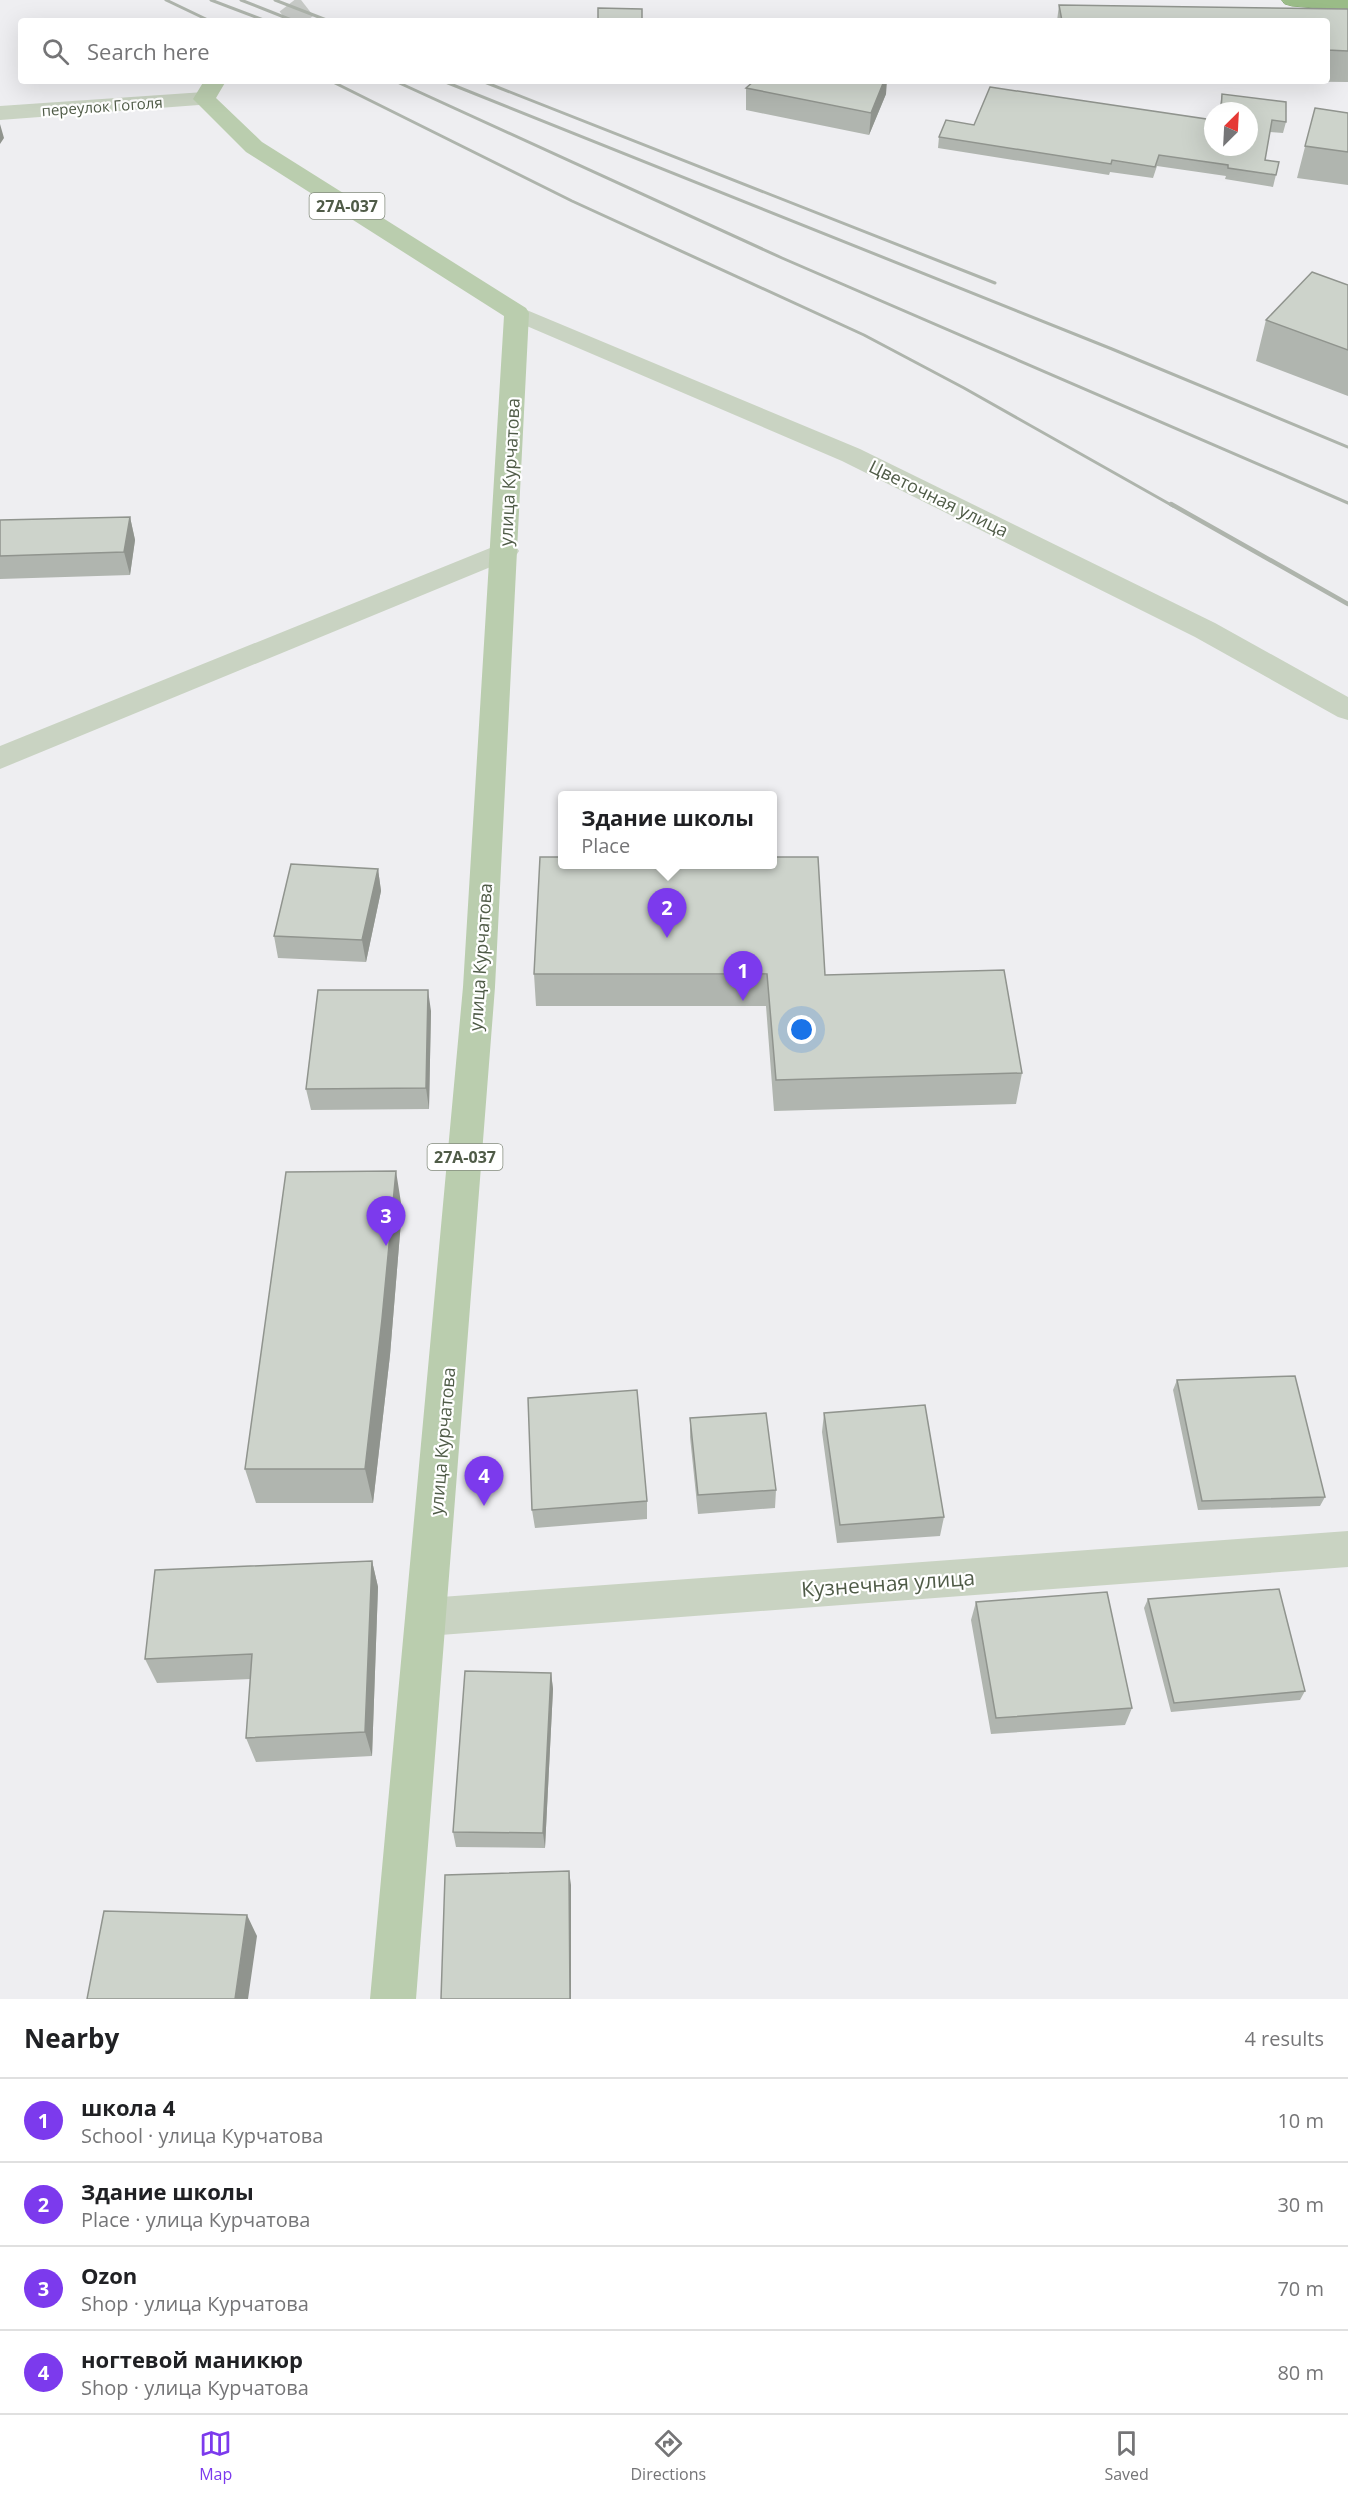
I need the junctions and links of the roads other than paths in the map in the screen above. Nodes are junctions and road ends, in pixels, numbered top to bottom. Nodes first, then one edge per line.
1 (1294, 0) edge
2 (1348, 6) edge
3 (210, 90) edge
4 (0, 113) edge
5 (517, 313) junction
6 (505, 551) junction
7 (1348, 710) edge
8 (0, 758) edge
9 (1348, 1548) edge
10 (427, 1617) junction
11 (393, 1999) edge

1 - 2 highway
3 - 4 street, переулок Гоголя
3 - 5 main road, 27А-037
5 - 6 main road, улица Курчатова / 27А-037
5 - 7 street, Цветочная улица
6 - 8 street
6 - 10 main road, улица Курчатова / 27А-037
9 - 10 street, Кузнечная улица
10 - 11 main road, улица Курчатова / 27А-037

